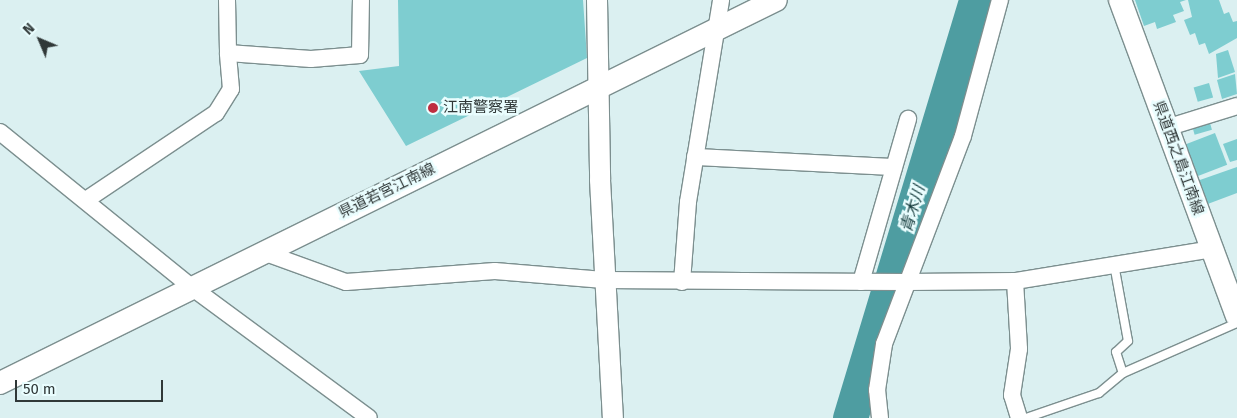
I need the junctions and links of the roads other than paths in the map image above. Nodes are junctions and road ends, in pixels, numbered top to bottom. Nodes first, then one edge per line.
1 (227, 0) edge
2 (361, 0) edge
3 (597, 0) edge
4 (721, 0) edge
5 (776, 0) edge
6 (1000, 0) edge
7 (1120, 0) edge
8 (718, 28) junction
9 (228, 53) junction
10 (599, 86) junction
11 (1237, 106) edge
12 (908, 119) dead end
13 (1166, 128) junction
14 (0, 132) edge
15 (695, 157) junction
16 (894, 167) junction
17 (86, 200) junction
18 (1212, 249) junction
19 (263, 252) junction
20 (1114, 264) junction
21 (604, 280) junction
22 (1015, 280) junction
23 (682, 282) junction
24 (869, 282) junction
25 (905, 282) junction
26 (190, 286) junction
27 (1237, 316) edge
28 (1237, 324) edge
29 (1122, 373) junction
30 (0, 383) edge
31 (368, 418) edge
32 (613, 418) edge
33 (880, 418) edge
34 (1019, 418) edge
35 (1026, 418) edge

1 - 9 street
2 - 9 street
3 - 10 street
4 - 8 street
5 - 8 main road, 県道若宮江南線
6 - 25 street
7 - 13 main road, 県道西之島江南線
8 - 10 main road, 県道若宮江南線
8 - 15 street
9 - 17 street
10 - 19 main road, 県道若宮江南線
10 - 21 street
11 - 13 street
12 - 16 street
13 - 18 main road, 県道西之島江南線
14 - 17 street
15 - 16 street
15 - 23 street
16 - 24 street
17 - 26 street
18 - 20 street
18 - 27 main road, 県道西之島江南線
19 - 21 street
19 - 26 main road, 県道若宮江南線
20 - 22 street
20 - 29 lane
21 - 23 street
21 - 32 street
22 - 25 street
22 - 34 street
23 - 24 street
24 - 25 street
25 - 33 street
26 - 30 main road, 県道若宮江南線
26 - 31 street
28 - 29 lane
29 - 35 lane

